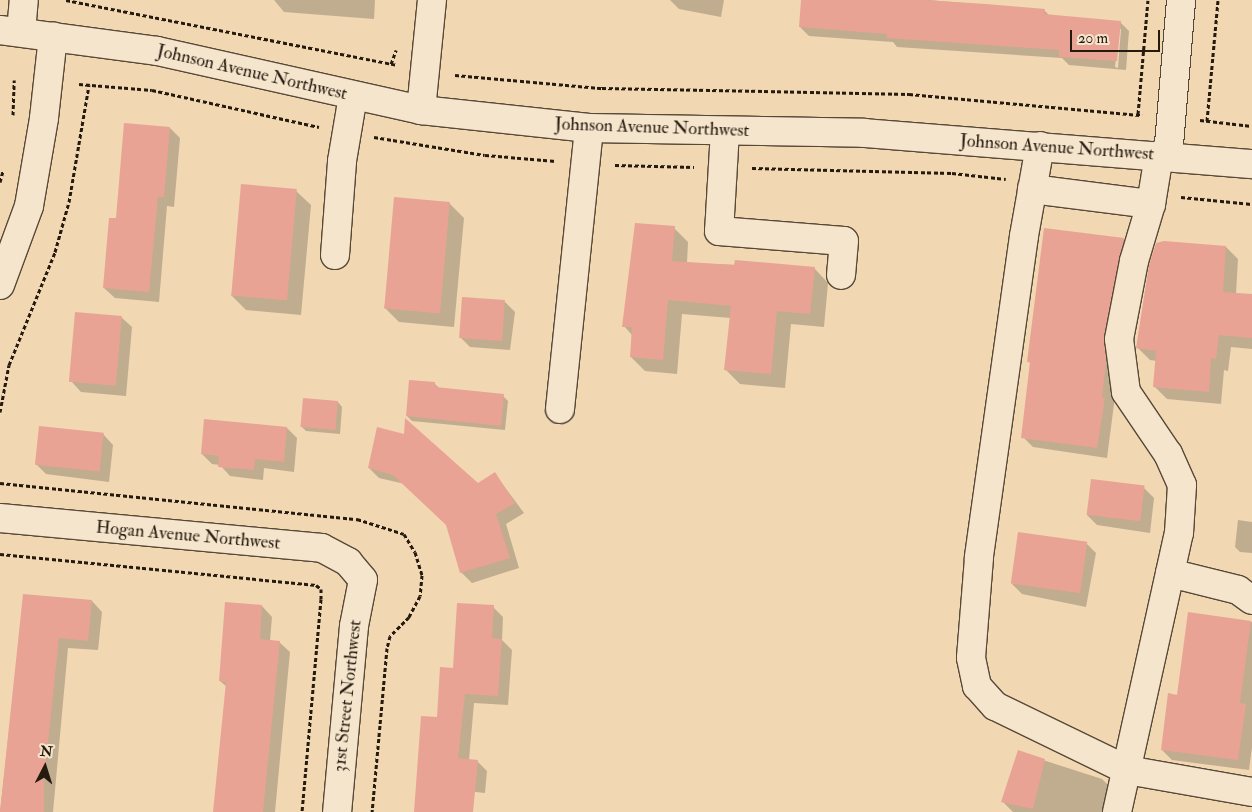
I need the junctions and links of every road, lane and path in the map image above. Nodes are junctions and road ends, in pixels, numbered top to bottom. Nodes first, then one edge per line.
1 (24, 0) edge
2 (66, 0) edge
3 (432, 0) edge
4 (1148, 0) edge
5 (1181, 0) edge
6 (1218, 0) edge
7 (11, 31) edge
8 (53, 36) junction
9 (402, 66) dead end
10 (455, 74) dead end
11 (14, 80) dead end
12 (89, 85) dead end
13 (353, 96) junction
14 (421, 110) junction
15 (1138, 114) junction
16 (1145, 115) dead end
17 (1199, 120) dead end
18 (1207, 121) junction
19 (11, 124) dead end
20 (1252, 126) edge
21 (589, 128) junction
22 (725, 131) junction
23 (1040, 146) junction
24 (1164, 156) junction
25 (1252, 164) edge
26 (4, 168) dead end
27 (0, 182) edge
28 (1032, 189) junction
29 (1151, 204) junction
30 (334, 255) dead end
31 (841, 275) dead end
32 (0, 285) edge
33 (560, 409) dead end
34 (0, 412) edge
35 (0, 518) edge
36 (0, 554) edge
37 (1170, 573) junction
38 (363, 580) joint
39 (1252, 600) edge
40 (1127, 770) junction
41 (1248, 791) edge
42 (302, 812) edge
43 (337, 812) edge
44 (1117, 812) edge

1 - 7 street
2 - 9 path
3 - 14 street
4 - 15 path
5 - 24 street
6 - 18 path
7 - 8 street, Johnson Avenue Northwest
8 - 13 street, Johnson Avenue Northwest
8 - 32 street
10 - 15 path
11 - 19 path
12 - 34 path
13 - 14 street, Johnson Avenue Northwest
13 - 30 street
14 - 21 street, Johnson Avenue Northwest
15 - 16 path
17 - 18 path
18 - 20 path
21 - 22 street, Johnson Avenue Northwest
21 - 33 street
22 - 23 street, Johnson Avenue Northwest
22 - 31 street
23 - 24 street, Johnson Avenue Northwest
23 - 28 street
24 - 25 street, Johnson Avenue Northwest
24 - 29 street
26 - 27 path
28 - 29 street
28 - 40 street
29 - 37 street
35 - 38 street, Hogan Avenue Northwest
36 - 42 path
37 - 39 street
37 - 40 street
38 - 43 street, 31st Street Northwest
40 - 41 street
40 - 44 street

